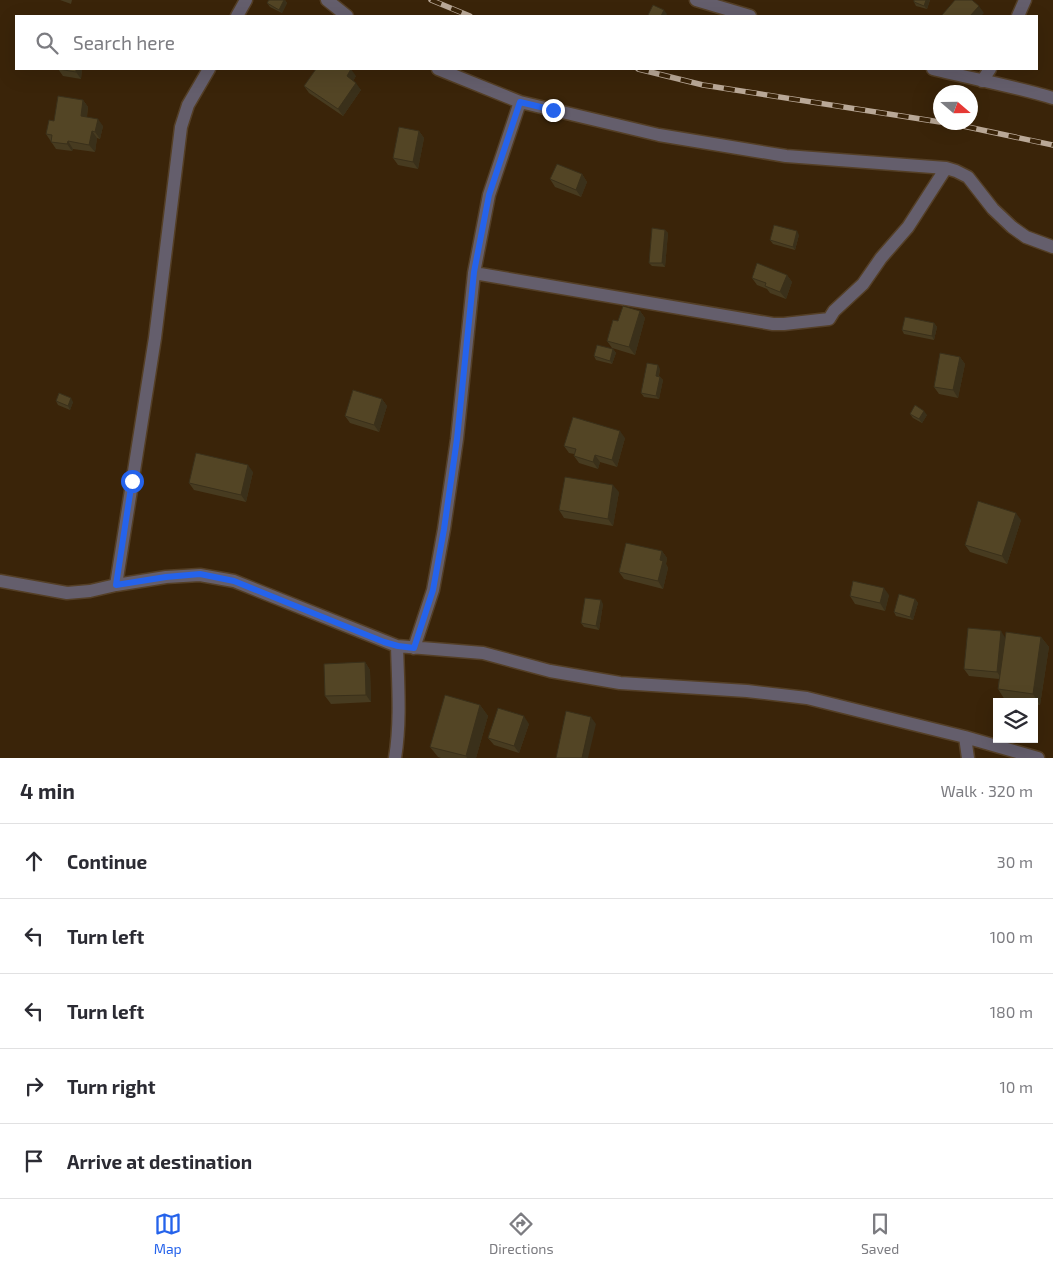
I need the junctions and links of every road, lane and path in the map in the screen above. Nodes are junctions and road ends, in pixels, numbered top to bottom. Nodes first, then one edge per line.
1 (246, 0) edge
2 (327, 0) edge
3 (696, 0) edge
4 (1025, 0) edge
5 (238, 15) edge
6 (346, 15) edge
7 (747, 15) edge
8 (1018, 15) edge
9 (208, 70) edge
10 (440, 70) edge
11 (937, 70) edge
12 (989, 70) edge
13 (982, 81) junction
14 (1053, 98) edge
15 (520, 102) junction
16 (946, 168) junction
17 (1053, 247) edge
18 (474, 272) junction
19 (0, 581) edge
20 (116, 585) junction
21 (398, 646) junction
22 (414, 648) junction
23 (965, 738) junction
24 (395, 758) edge
25 (968, 758) edge
26 (1038, 758) edge

1 - 5 street
2 - 6 street
3 - 7 street
4 - 8 street
9 - 20 street
10 - 15 street
11 - 13 street
12 - 13 street
13 - 14 street
15 - 16 street
15 - 18 street
16 - 17 street
16 - 18 street
18 - 22 street
19 - 20 street
20 - 21 street
21 - 22 street
21 - 24 street
22 - 23 street
23 - 25 street
23 - 26 street

